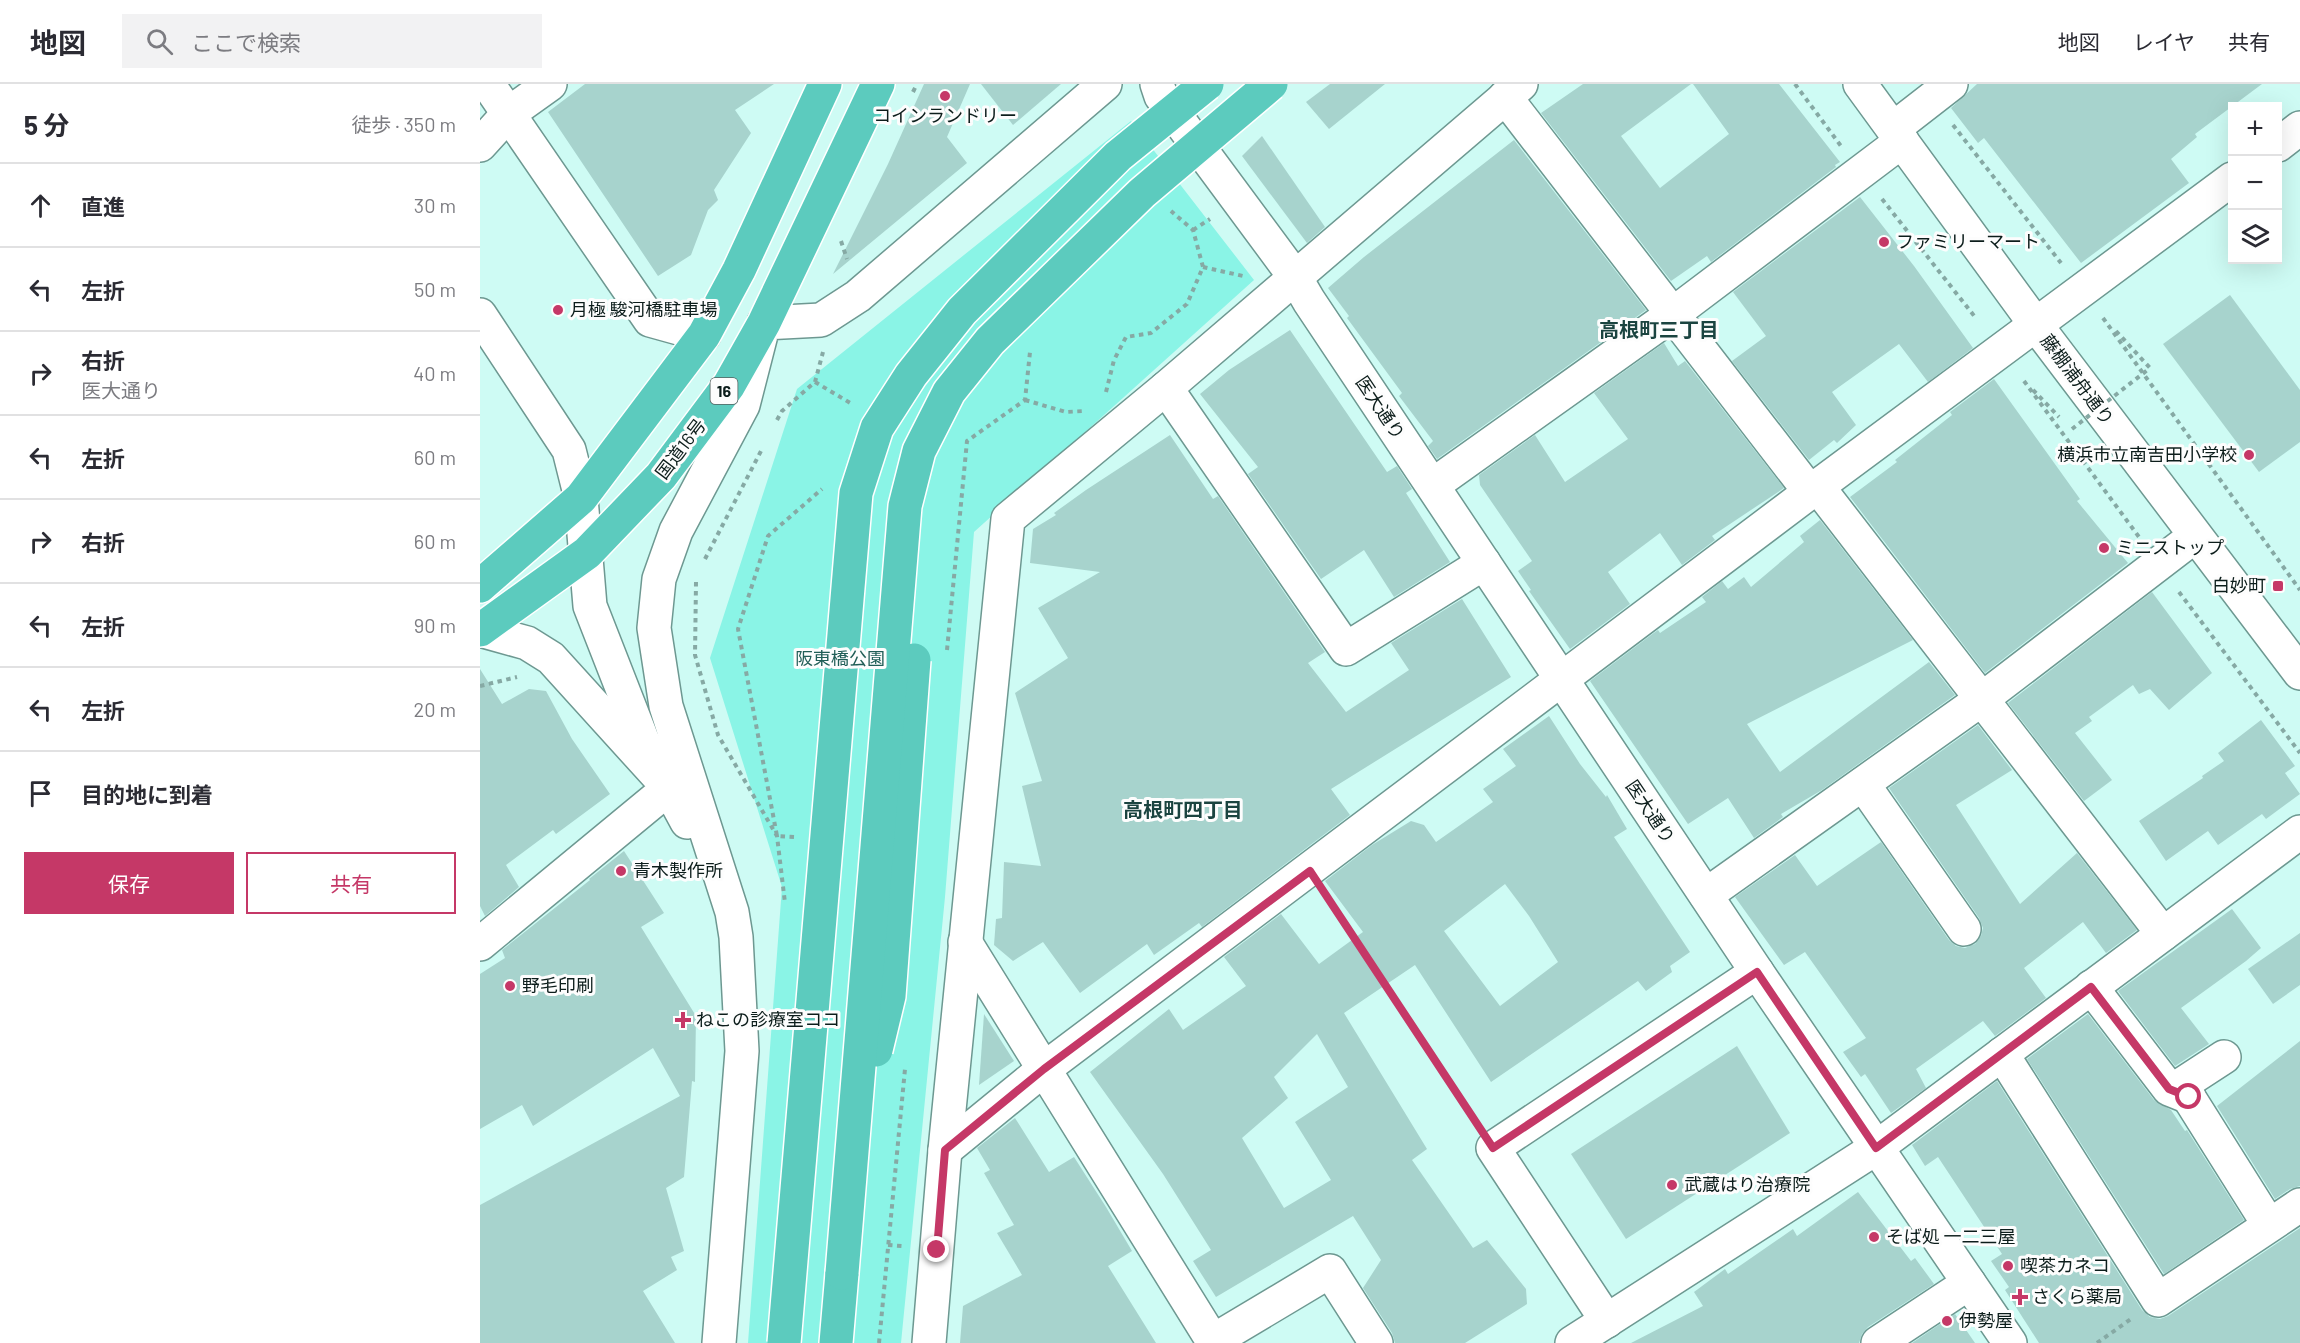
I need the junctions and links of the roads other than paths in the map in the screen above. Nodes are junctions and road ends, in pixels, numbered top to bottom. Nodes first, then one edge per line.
1 (488, 84) edge
2 (550, 84) edge
3 (825, 84) edge
4 (878, 84) edge
5 (1105, 84) edge
6 (1157, 84) edge
7 (1207, 84) edge
8 (1271, 84) edge
9 (1860, 84) edge
10 (1513, 91) edge
11 (1942, 91) edge
12 (508, 114) junction
13 (2300, 128) edge
14 (1897, 135) junction
15 (2282, 141) edge
16 (480, 145) edge
17 (2228, 182) edge
18 (1295, 277) junction
19 (1673, 314) junction
20 (480, 315) edge
21 (764, 323) junction
22 (2036, 325) junction
23 (704, 335) junction
24 (1166, 388) junction
25 (1433, 485) junction
26 (1814, 490) junction
27 (581, 498) junction
28 (2195, 536) junction
29 (587, 553) junction
30 (1484, 563) junction
31 (480, 586) edge
32 (480, 630) edge
33 (2300, 673) edge
34 (1562, 681) junction
35 (1982, 699) junction
36 (1863, 784) junction
37 (669, 788) junction
38 (2300, 832) edge
39 (722, 885) junction
40 (1706, 895) junction
41 (1964, 929) dead end
42 (2163, 934) junction
43 (965, 942) junction
44 (480, 944) edge
45 (1757, 972) junction
46 (2091, 987) junction
47 (2002, 1054) junction
48 (2224, 1057) dead end
49 (1044, 1069) junction
50 (2189, 1097) junction
51 (1876, 1148) junction
52 (945, 1150) junction
53 (2300, 1205) edge
54 (2270, 1225) junction
55 (1969, 1283) junction
56 (1607, 1321) junction
57 (1214, 1342) edge
58 (719, 1343) edge
59 (784, 1343) edge
60 (836, 1343) edge
61 (929, 1343) edge
62 (1376, 1343) edge
63 (1572, 1343) edge
64 (1878, 1343) edge
65 (2010, 1343) edge

1 - 12 street
2 - 12 street
3 - 23 highway
4 - 21 highway, 国道16号 / 16
5 - 21 street
6 - 18 street, 医大通り
7 - 59 highway, bridge
8 - 60 highway, bridge
9 - 14 street, 藤棚浦舟通り
10 - 18 street
10 - 19 street
11 - 14 street
12 - 16 street
12 - 23 street
13 - 15 street
14 - 19 street
14 - 22 street, 藤棚浦舟通り
17 - 22 street
18 - 24 street
18 - 25 street, 医大通り
19 - 25 street
19 - 26 street
20 - 27 street
21 - 29 highway, 国道16号 / 16
21 - 39 street
22 - 26 street
22 - 28 street, 藤棚浦舟通り
23 - 27 highway
24 - 30 street
24 - 43 street
25 - 30 street, 医大通り
26 - 34 street
26 - 35 street
27 - 29 street
27 - 31 highway
28 - 33 street, 藤棚浦舟通り
28 - 35 street
29 - 32 highway, 国道16号 / 16
29 - 37 street
30 - 34 street, 医大通り
32 - 37 street
34 - 40 street, 医大通り
34 - 49 street
35 - 36 street
35 - 42 street
36 - 40 street
36 - 41 street
37 - 39 street
37 - 44 street
38 - 42 street
39 - 58 street
40 - 45 street, 医大通り
42 - 46 street
43 - 49 street
43 - 52 street
45 - 51 street, 医大通り
45 - 56 street
46 - 47 street
46 - 50 street
47 - 51 street
47 - 54 street
48 - 50 street
49 - 52 street
49 - 57 street
50 - 54 street
51 - 55 street, 医大通り
51 - 56 street
52 - 61 street
53 - 54 street
55 - 64 street
55 - 65 street, 医大通り
56 - 63 street
57 - 62 street

